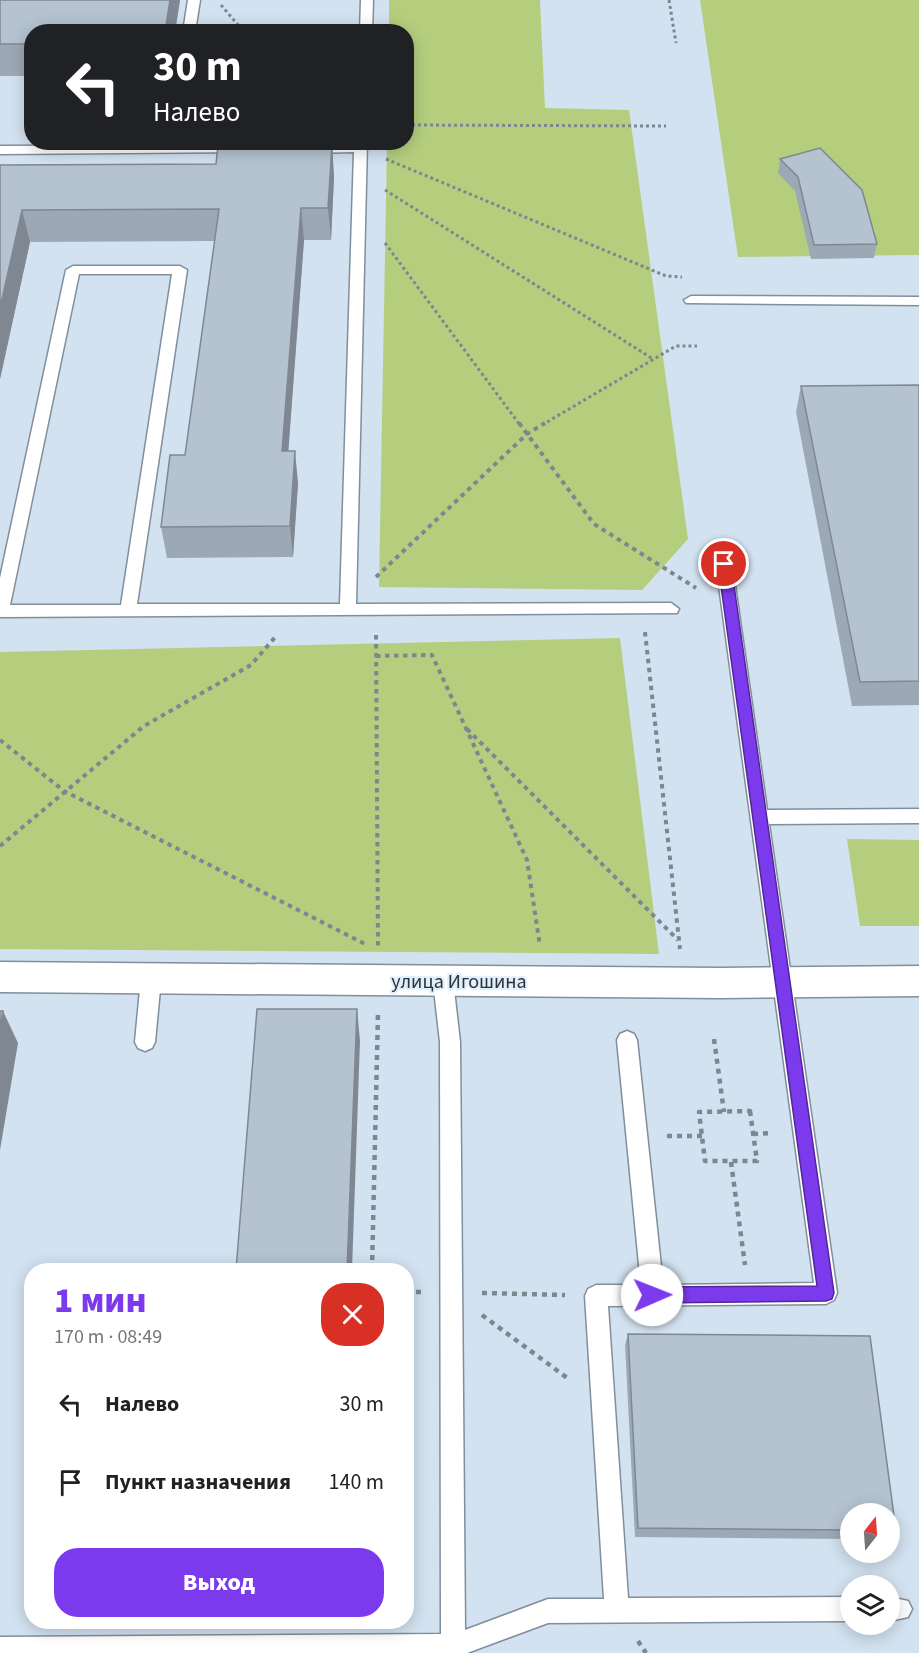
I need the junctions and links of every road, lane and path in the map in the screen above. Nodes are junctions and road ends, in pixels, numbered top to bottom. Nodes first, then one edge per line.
1 (194, 0) edge
2 (217, 0) edge
3 (367, 0) edge
4 (669, 0) edge
5 (190, 24) edge
6 (237, 24) edge
7 (366, 24) edge
8 (676, 43) dead end
9 (414, 125) edge
10 (666, 126) dead end
11 (24, 149) edge
12 (0, 150) edge
13 (361, 150) edge
14 (370, 150) edge
15 (360, 174) junction
16 (359, 209) junction
17 (688, 277) dead end
18 (691, 300) dead end
19 (919, 301) edge
20 (697, 346) dead end
21 (653, 359) junction
22 (527, 434) junction
23 (724, 564) dead end
24 (349, 582) junction
25 (696, 588) dead end
26 (671, 609) dead end
27 (642, 610) junction
28 (1, 611) edge
29 (324, 611) junction
30 (348, 611) junction
31 (128, 612) junction
32 (376, 656) junction
33 (465, 727) junction
34 (0, 740) edge
35 (64, 792) junction
36 (919, 816) edge
37 (759, 817) junction
38 (0, 846) edge
39 (679, 940) junction
40 (0, 977) edge
41 (151, 979) junction
42 (443, 981) junction
43 (919, 981) edge
44 (545, 982) junction
45 (683, 983) junction
46 (784, 983) junction
47 (378, 1023) dead end
48 (714, 1039) dead end
49 (627, 1040) dead end
50 (145, 1042) dead end
51 (724, 1112) junction
52 (731, 1162) junction
53 (372, 1263) edge
54 (414, 1292) edge
55 (452, 1293) junction
56 (749, 1294) junction
57 (652, 1295) junction
58 (596, 1296) junction
59 (603, 1405) junction
60 (840, 1609) edge
61 (617, 1610) junction
62 (0, 1649) edge
63 (453, 1649) edge

1 - 5 lane
2 - 6 path
3 - 7 lane
4 - 8 path
9 - 10 path
11 - 12 lane
13 - 15 lane
14 - 17 path
15 - 16 lane
15 - 21 path
16 - 22 path
16 - 24 lane
18 - 19 lane
20 - 21 path
21 - 22 path
22 - 24 path
22 - 25 path
23 - 37 lane
24 - 30 lane
26 - 27 lane
27 - 30 lane
27 - 39 path
28 - 31 lane
28 - 31 lane
29 - 30 lane
29 - 31 lane
29 - 35 path
30 - 32 path
32 - 33 path
32 - 35 path
33 - 39 path
33 - 44 path
34 - 35 path
35 - 38 path
36 - 37 lane
37 - 46 lane
39 - 45 path
40 - 41 street, улица Игошина
41 - 42 street, улица Игошина
41 - 50 lane
42 - 44 street, улица Игошина
42 - 55 lane
43 - 46 street, улица Игошина
44 - 45 street, улица Игошина
45 - 46 street, улица Игошина
46 - 56 lane
47 - 53 path
48 - 51 path
49 - 57 lane
51 - 52 path
51 - 52 path
52 - 56 path
54 - 55 path
55 - 58 path
55 - 59 path
55 - 63 lane
56 - 57 lane
57 - 58 lane
58 - 59 lane
59 - 61 lane
60 - 61 lane
61 - 63 lane
62 - 63 lane

